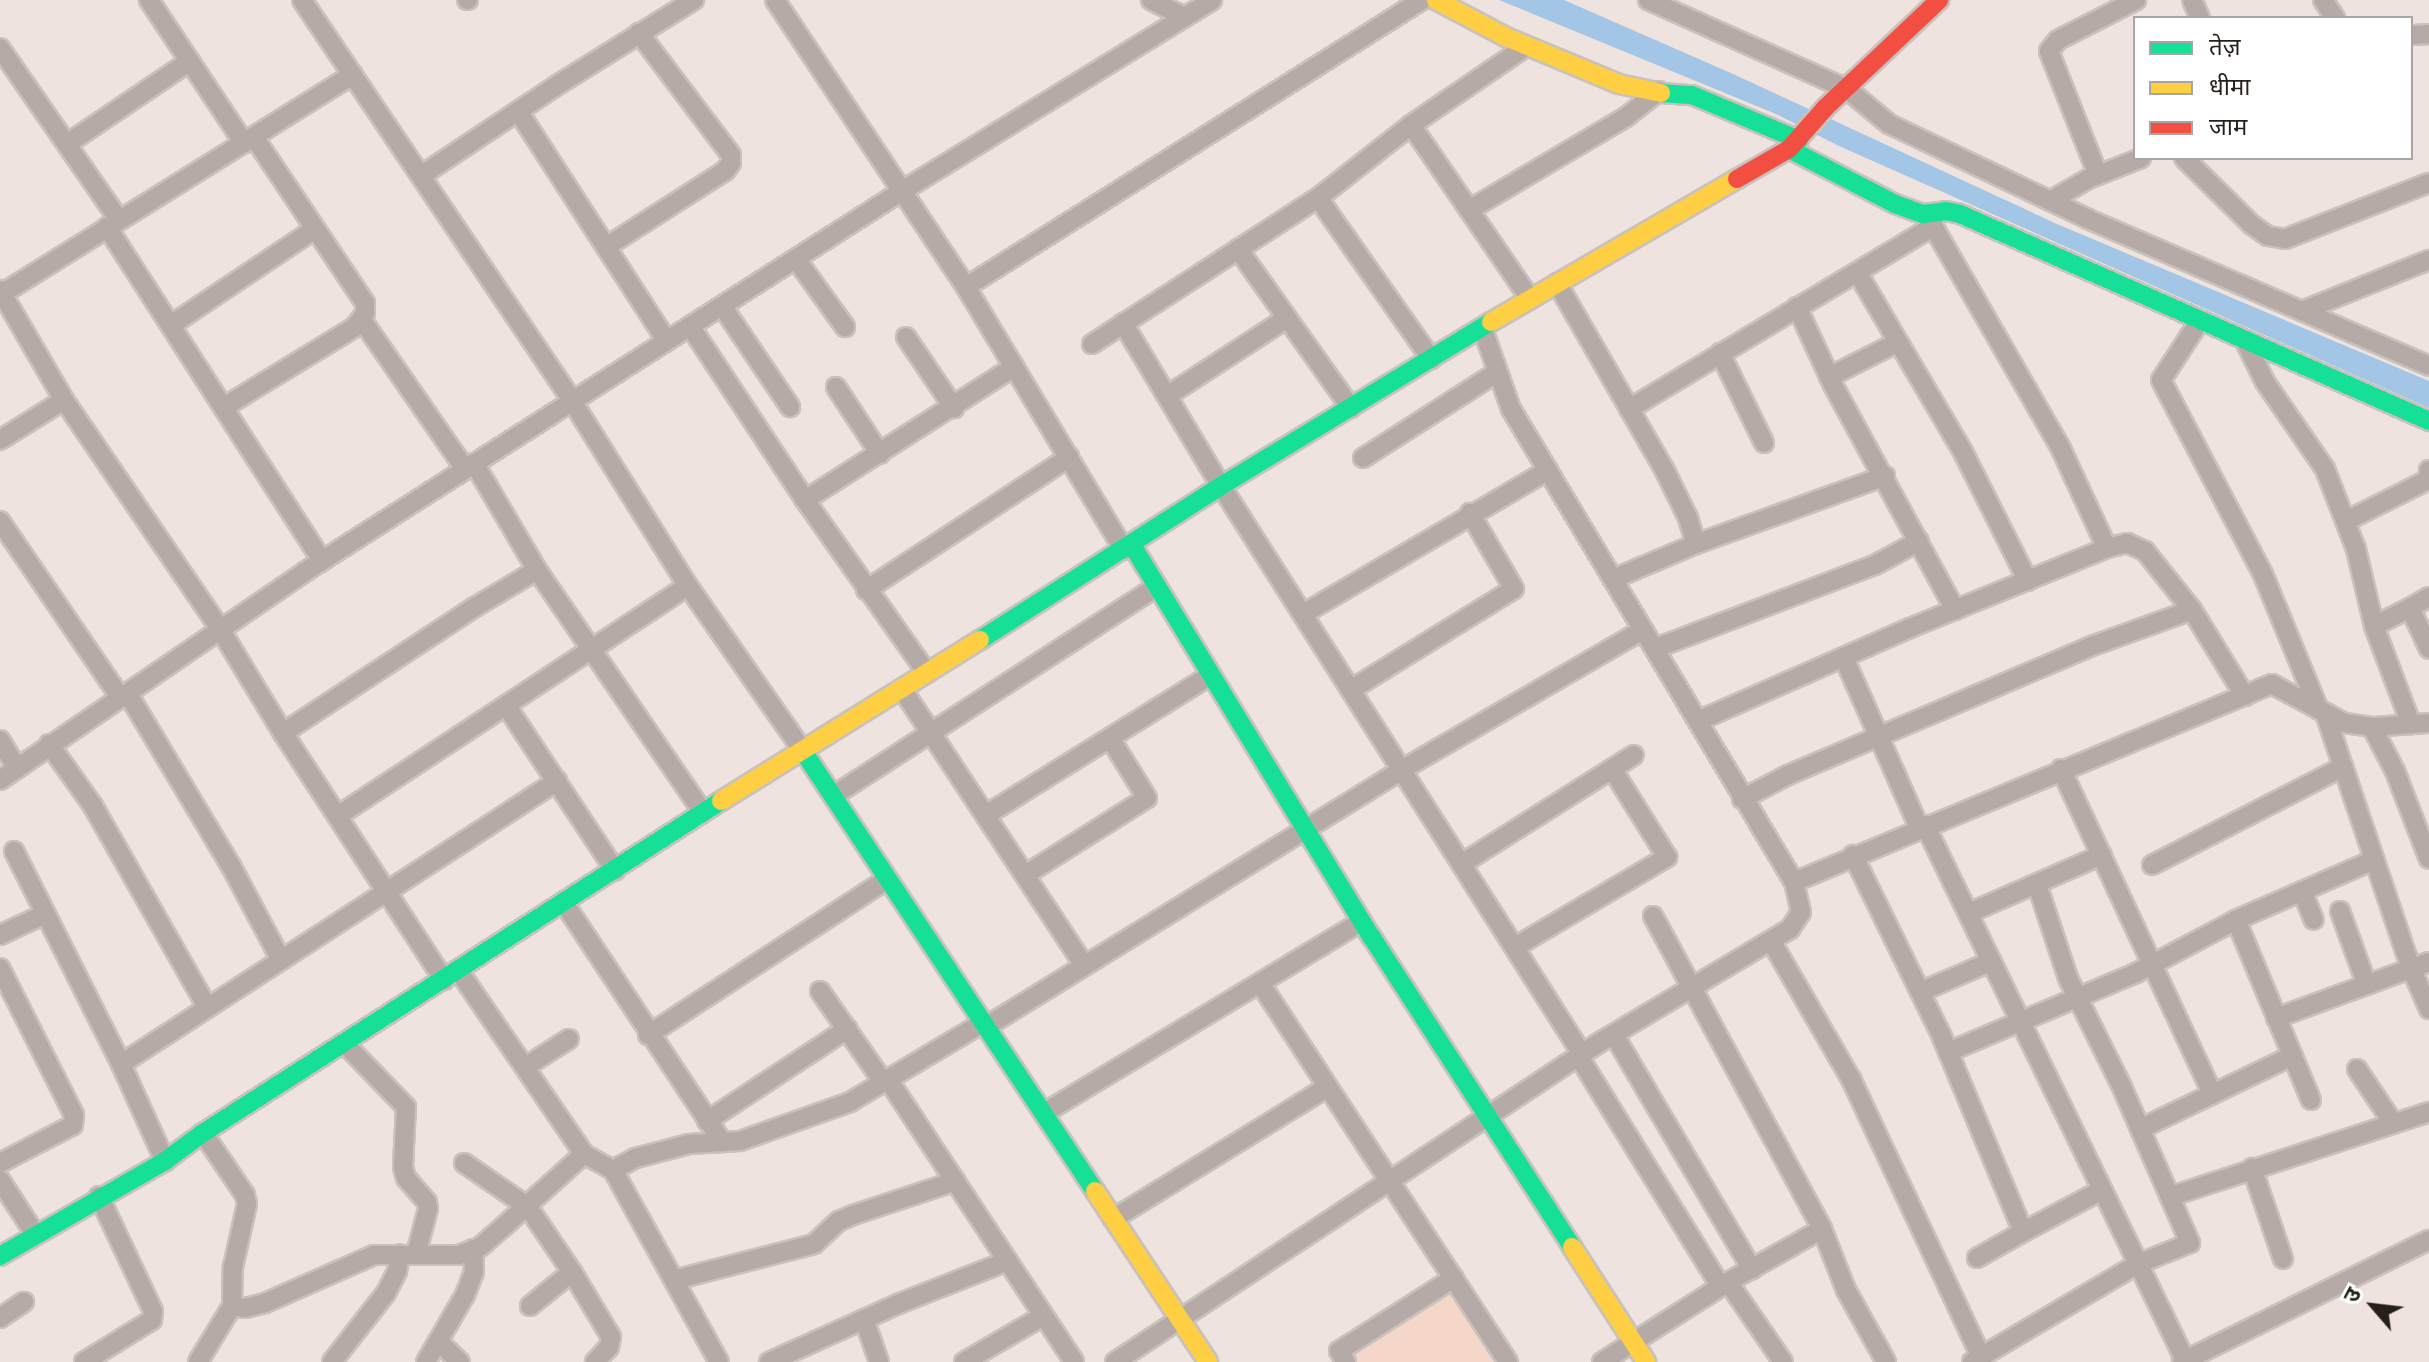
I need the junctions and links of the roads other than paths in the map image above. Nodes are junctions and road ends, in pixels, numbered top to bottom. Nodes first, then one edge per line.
1 (149, 0) edge
2 (302, 0) edge
3 (694, 0) edge
4 (775, 0) edge
5 (1151, 0) edge
6 (1212, 0) edge
7 (1422, 0) edge
8 (1436, 0) edge
9 (1648, 0) edge
10 (1939, 0) edge
11 (2136, 0) edge
12 (1184, 17) junction
13 (639, 33) junction
14 (1527, 46) junction
15 (0, 48) edge
16 (190, 61) junction
17 (353, 74) junction
18 (1847, 89) junction
19 (1659, 91) junction
20 (518, 111) junction
21 (1411, 125) junction
22 (249, 140) junction
23 (1797, 141) junction
24 (67, 144) junction
25 (2136, 160) edge
26 (2186, 160) edge
27 (422, 175) junction
28 (2098, 175) junction
29 (2429, 183) edge
30 (902, 191) junction
31 (1318, 198) junction
32 (2050, 201) junction
33 (1469, 210) junction
34 (1933, 220) junction
35 (113, 224) junction
36 (315, 229) junction
37 (606, 247) junction
38 (1238, 249) junction
39 (796, 259) junction
40 (2429, 260) edge
41 (1857, 272) junction
42 (1557, 283) junction
43 (966, 287) junction
44 (1, 293) edge
45 (1530, 299) junction
46 (722, 306) junction
47 (1797, 307) junction
48 (2302, 311) junction
49 (1287, 318) junction
50 (362, 320) junction
51 (2199, 322) junction
52 (1123, 323) junction
53 (171, 325) junction
54 (690, 326) junction
55 (845, 327) dead end
56 (1483, 330) junction
57 (906, 337) dead end
58 (667, 341) junction
59 (1898, 342) junction
60 (2246, 343) junction
61 (1092, 344) dead end
62 (1720, 353) junction
63 (1431, 359) junction
64 (2429, 366) edge
65 (1014, 367) junction
66 (1496, 373) junction
67 (1829, 377) junction
68 (836, 387) dead end
69 (1167, 396) junction
70 (64, 400) junction
71 (572, 401) junction
72 (224, 407) junction
73 (790, 407) dead end
74 (954, 408) junction
75 (1351, 408) junction
76 (1629, 409) junction
77 (2429, 421) edge
78 (0, 440) edge
79 (1764, 443) dead end
80 (880, 454) junction
81 (1069, 457) junction
82 (1363, 458) dead end
83 (470, 466) junction
84 (1548, 470) junction
85 (2429, 470) edge
86 (1885, 476) junction
87 (1221, 486) junction
88 (805, 500) junction
89 (1470, 513) junction
90 (2346, 521) junction
91 (2, 528) edge
92 (1919, 541) junction
93 (1696, 544) junction
94 (1128, 548) junction
95 (2107, 548) junction
96 (322, 561) junction
97 (537, 570) junction
98 (1613, 579) junction
99 (2028, 581) junction
100 (688, 586) junction
101 (1157, 586) junction
102 (866, 590) junction
103 (2429, 597) edge
104 (2410, 608) junction
105 (1955, 610) junction
106 (2192, 610) junction
107 (1303, 614) junction
108 (2374, 626) junction
109 (220, 629) junction
110 (1643, 630) junction
111 (1656, 648) junction
112 (594, 649) junction
113 (2429, 649) edge
114 (1844, 658) junction
115 (927, 673) junction
116 (1211, 675) junction
117 (902, 689) junction
118 (1352, 689) junction
119 (124, 695) junction
120 (2245, 696) junction
121 (507, 707) junction
122 (2322, 712) junction
123 (1698, 721) junction
124 (2420, 723) edge
125 (2372, 727) junction
126 (283, 733) junction
127 (932, 733) junction
128 (1879, 735) junction
129 (1110, 738) junction
130 (0, 740) edge
131 (49, 744) junction
132 (803, 751) junction
133 (1634, 755) dead end
134 (2343, 767) junction
135 (17, 768) junction
136 (1403, 769) junction
137 (1612, 769) junction
138 (2061, 769) junction
139 (0, 780) edge
140 (557, 781) junction
141 (833, 796) junction
142 (1742, 799) junction
143 (703, 812) junction
144 (339, 815) junction
145 (986, 815) junction
146 (1922, 826) junction
147 (1305, 829) junction
148 (14, 851) dead end
149 (1853, 855) junction
150 (2102, 855) junction
151 (2429, 859) edge
152 (2374, 860) junction
153 (1463, 863) junction
154 (2152, 865) dead end
155 (615, 870) junction
156 (1025, 875) junction
157 (887, 879) junction
158 (1794, 882) junction
159 (2037, 884) junction
160 (388, 891) junction
161 (2302, 891) junction
162 (564, 903) junction
163 (2340, 911) dead end
164 (1969, 913) junction
165 (45, 914) junction
166 (1653, 916) dead end
167 (2236, 920) junction
168 (2314, 920) dead end
169 (1362, 921) junction
170 (0, 935) edge
171 (1771, 941) junction
172 (1515, 947) junction
173 (280, 958) junction
174 (1992, 961) junction
175 (2429, 962) edge
176 (2154, 963) junction
177 (1084, 965) junction
178 (0, 968) edge
179 (2411, 968) junction
180 (451, 975) junction
181 (1260, 983) junction
182 (2366, 983) junction
183 (1693, 989) junction
184 (820, 991) dead end
185 (1920, 992) junction
186 (2076, 996) junction
187 (207, 1007) junction
188 (2429, 1009) edge
189 (2276, 1018) junction
190 (2020, 1020) junction
191 (985, 1024) junction
192 (847, 1029) junction
193 (648, 1035) junction
194 (1614, 1035) junction
195 (569, 1039) dead end
196 (344, 1043) junction
197 (1948, 1052) junction
198 (1580, 1056) junction
199 (2292, 1056) junction
200 (121, 1064) junction
201 (525, 1067) junction
202 (2357, 1069) dead end
203 (886, 1082) junction
204 (1326, 1088) junction
205 (2212, 1093) junction
206 (2311, 1100) dead end
207 (2429, 1112) edge
208 (1044, 1113) junction
209 (1489, 1119) junction
210 (707, 1121) junction
211 (2393, 1123) junction
212 (2140, 1129) junction
213 (203, 1133) junction
214 (722, 1142) junction
215 (584, 1154) junction
216 (165, 1161) junction
217 (0, 1163) edge
218 (464, 1163) dead end
219 (2252, 1168) junction
220 (613, 1170) junction
221 (0, 1180) edge
222 (956, 1181) junction
223 (1392, 1182) junction
224 (2102, 1190) junction
225 (99, 1196) junction
226 (2172, 1196) junction
227 (528, 1207) junction
228 (1113, 1219) junction
229 (1822, 1229) junction
230 (2023, 1232) junction
231 (35, 1234) junction
232 (2429, 1240) edge
233 (473, 1249) junction
234 (408, 1254) junction
235 (0, 1256) edge
236 (1977, 1258) dead end
237 (2283, 1259) dead end
238 (1008, 1261) junction
239 (2138, 1264) junction
240 (1752, 1269) junction
241 (572, 1272) junction
242 (1454, 1278) junction
243 (674, 1280) junction
244 (1725, 1284) junction
245 (24, 1302) dead end
246 (232, 1306) junction
247 (530, 1306) dead end
248 (1043, 1316) junction
249 (0, 1318) edge
250 (864, 1319) junction
251 (1180, 1320) junction
252 (439, 1342) junction
253 (1633, 1343) junction
254 (211, 1354) edge
255 (1976, 1359) edge
256 (2185, 1361) edge
257 (84, 1362) edge
258 (198, 1362) edge
259 (332, 1362) edge
260 (426, 1362) edge
261 (460, 1362) edge
262 (595, 1362) edge
263 (719, 1362) edge
264 (769, 1362) edge
265 (879, 1362) edge
266 (964, 1362) edge
267 (1074, 1362) edge
268 (1115, 1362) edge
269 (1208, 1362) edge
270 (1346, 1362) edge
271 (1508, 1362) edge
272 (1602, 1362) edge
273 (1646, 1362) edge
274 (1783, 1362) edge
275 (1886, 1362) edge

1 - 16 street
2 - 17 street
3 - 13 street
4 - 30 street
5 - 12 street
6 - 12 street
7 - 43 street
8 - 14 street
9 - 18 street
10 - 18 street
11 - 28 street
12 - 30 street
13 - 20 street
13 - 37 street
14 - 19 street
14 - 21 street
15 - 24 street
16 - 22 street
16 - 24 street
17 - 22 street
17 - 27 street
18 - 23 street
18 - 32 street
19 - 23 street
19 - 33 street
20 - 27 street
20 - 37 street
21 - 31 street
21 - 33 street
22 - 35 street
22 - 36 street
23 - 34 street
23 - 42 street
24 - 35 street
25 - 28 street
26 - 29 street
27 - 71 street
28 - 32 street
30 - 39 street
30 - 43 street
31 - 38 street
31 - 63 street
32 - 48 street
33 - 45 street
34 - 41 street
34 - 51 street
34 - 95 street
35 - 44 street
35 - 53 street
36 - 50 street
36 - 53 street
37 - 58 street
38 - 49 street
38 - 52 street
39 - 46 street
39 - 55 street
40 - 48 street
41 - 47 street
41 - 59 street
42 - 45 street
42 - 76 street
43 - 65 street
44 - 70 street
45 - 56 street
46 - 54 street
46 - 73 street
47 - 62 street
47 - 67 street
48 - 64 street
49 - 69 street
49 - 75 street
50 - 72 street
50 - 83 street
51 - 60 street
51 - 122 street
52 - 61 street
52 - 69 street
53 - 72 street
54 - 58 street
54 - 88 street
56 - 63 street
56 - 66 street
57 - 74 street
58 - 71 street
59 - 67 street
59 - 99 street
60 - 77 street
60 - 90 street
62 - 76 street
62 - 79 street
63 - 75 street
65 - 74 street
65 - 81 street
66 - 82 street
66 - 84 street
67 - 86 street
68 - 80 street
69 - 87 street
70 - 78 street
70 - 109 street
71 - 83 street
71 - 100 street
72 - 96 street
74 - 80 street
75 - 87 street
76 - 93 street
80 - 88 street
81 - 94 street
81 - 102 street
83 - 96 street
83 - 97 street
84 - 89 street
84 - 98 street
85 - 90 street
86 - 92 street
86 - 93 street
87 - 94 street
87 - 107 street
88 - 102 street
89 - 107 street
89 - 118 street
90 - 108 street
91 - 119 street
92 - 105 street
92 - 111 street
93 - 98 street
94 - 101 street
94 - 115 street
95 - 99 street
95 - 106 street
96 - 109 street
97 - 112 street
97 - 126 street
98 - 110 street
99 - 105 street
100 - 112 street
100 - 132 street
101 - 116 street
101 - 127 street
102 - 115 street
103 - 104 street
104 - 108 street
104 - 113 street
105 - 114 street
106 - 120 street
106 - 128 street
107 - 118 street
108 - 124 street
109 - 119 street
109 - 126 street
110 - 111 street
110 - 136 street
111 - 123 street
112 - 121 street
112 - 143 street
114 - 123 street
114 - 128 street
115 - 117 street
116 - 129 street
116 - 147 street
117 - 127 street
117 - 132 street
118 - 136 street
119 - 131 street
119 - 173 street
120 - 122 street
120 - 138 street
121 - 140 street
121 - 144 street
122 - 125 street
122 - 134 street
123 - 142 street
124 - 125 street
125 - 151 street
126 - 144 street
127 - 141 street
127 - 145 street
128 - 142 street
128 - 146 street
129 - 145 street
129 - 156 street
130 - 135 street
131 - 135 street
131 - 187 street
132 - 141 street
132 - 143 street
133 - 137 street
134 - 152 street
134 - 154 street
135 - 139 street
136 - 147 street
136 - 153 street
137 - 153 street
137 - 172 street
138 - 146 street
138 - 150 street
140 - 155 street
140 - 160 street
141 - 157 street
142 - 158 street
143 - 155 street
144 - 160 street
145 - 156 street
146 - 149 street
146 - 164 street
147 - 169 street
147 - 177 street
148 - 165 street
149 - 158 street
149 - 185 street
150 - 159 street
150 - 176 street
152 - 161 street
152 - 179 street
153 - 172 street
155 - 162 street
156 - 177 street
157 - 191 street
157 - 193 street
158 - 171 street
159 - 164 street
159 - 186 street
160 - 173 street
160 - 180 street
161 - 167 street
161 - 168 street
162 - 180 street
162 - 193 street
163 - 182 street
164 - 174 street
165 - 170 street
165 - 200 street
166 - 183 street
167 - 176 street
167 - 189 street
169 - 181 street
169 - 209 street
171 - 183 street
171 - 255 street
172 - 198 street
173 - 187 street
174 - 185 street
174 - 190 street
175 - 179 street
176 - 186 street
176 - 205 street
177 - 191 street
178 - 217 street
179 - 182 street
179 - 188 street
180 - 196 street
180 - 201 street
181 - 204 street
181 - 208 street
182 - 189 street
183 - 194 street
183 - 229 street
184 - 192 street
185 - 197 street
186 - 190 street
186 - 212 street
187 - 200 street
189 - 199 street
190 - 197 street
190 - 224 street
191 - 203 street
191 - 208 street
192 - 203 street
192 - 210 street
193 - 210 street
194 - 198 street
194 - 240 street
195 - 201 street
196 - 213 street
196 - 234 street
197 - 230 street
198 - 209 street
198 - 244 street
199 - 205 street
199 - 206 street
200 - 216 street
201 - 215 street
202 - 211 street
203 - 214 street
203 - 222 street
204 - 223 street
204 - 228 street
205 - 212 street
207 - 211 street
208 - 228 street
209 - 223 street
209 - 253 street
210 - 214 street
211 - 219 street
212 - 226 street
213 - 216 street
213 - 246 street
214 - 220 street
215 - 220 street
215 - 227 street
216 - 225 street
218 - 227 street
219 - 226 street
219 - 237 street
220 - 243 street
221 - 231 street
222 - 238 street
222 - 243 street
223 - 242 street
223 - 251 street
224 - 230 street
224 - 239 street
225 - 231 street
225 - 257 street
226 - 239 street
227 - 233 street
227 - 241 street
228 - 251 street
229 - 240 street
229 - 275 street
230 - 236 street
231 - 235 street
232 - 256 street
233 - 234 street
233 - 252 street
234 - 246 street
234 - 259 street
238 - 248 street
238 - 250 street
239 - 255 street
239 - 256 street
240 - 244 street
241 - 247 street
241 - 262 street
242 - 270 street
242 - 271 street
243 - 263 street
244 - 253 street
244 - 274 street
245 - 249 street
246 - 254 street
248 - 266 street
248 - 267 street
250 - 264 street
250 - 265 street
251 - 268 street
251 - 269 street
252 - 260 street
252 - 261 street
253 - 272 street
253 - 273 street
254 - 258 street

